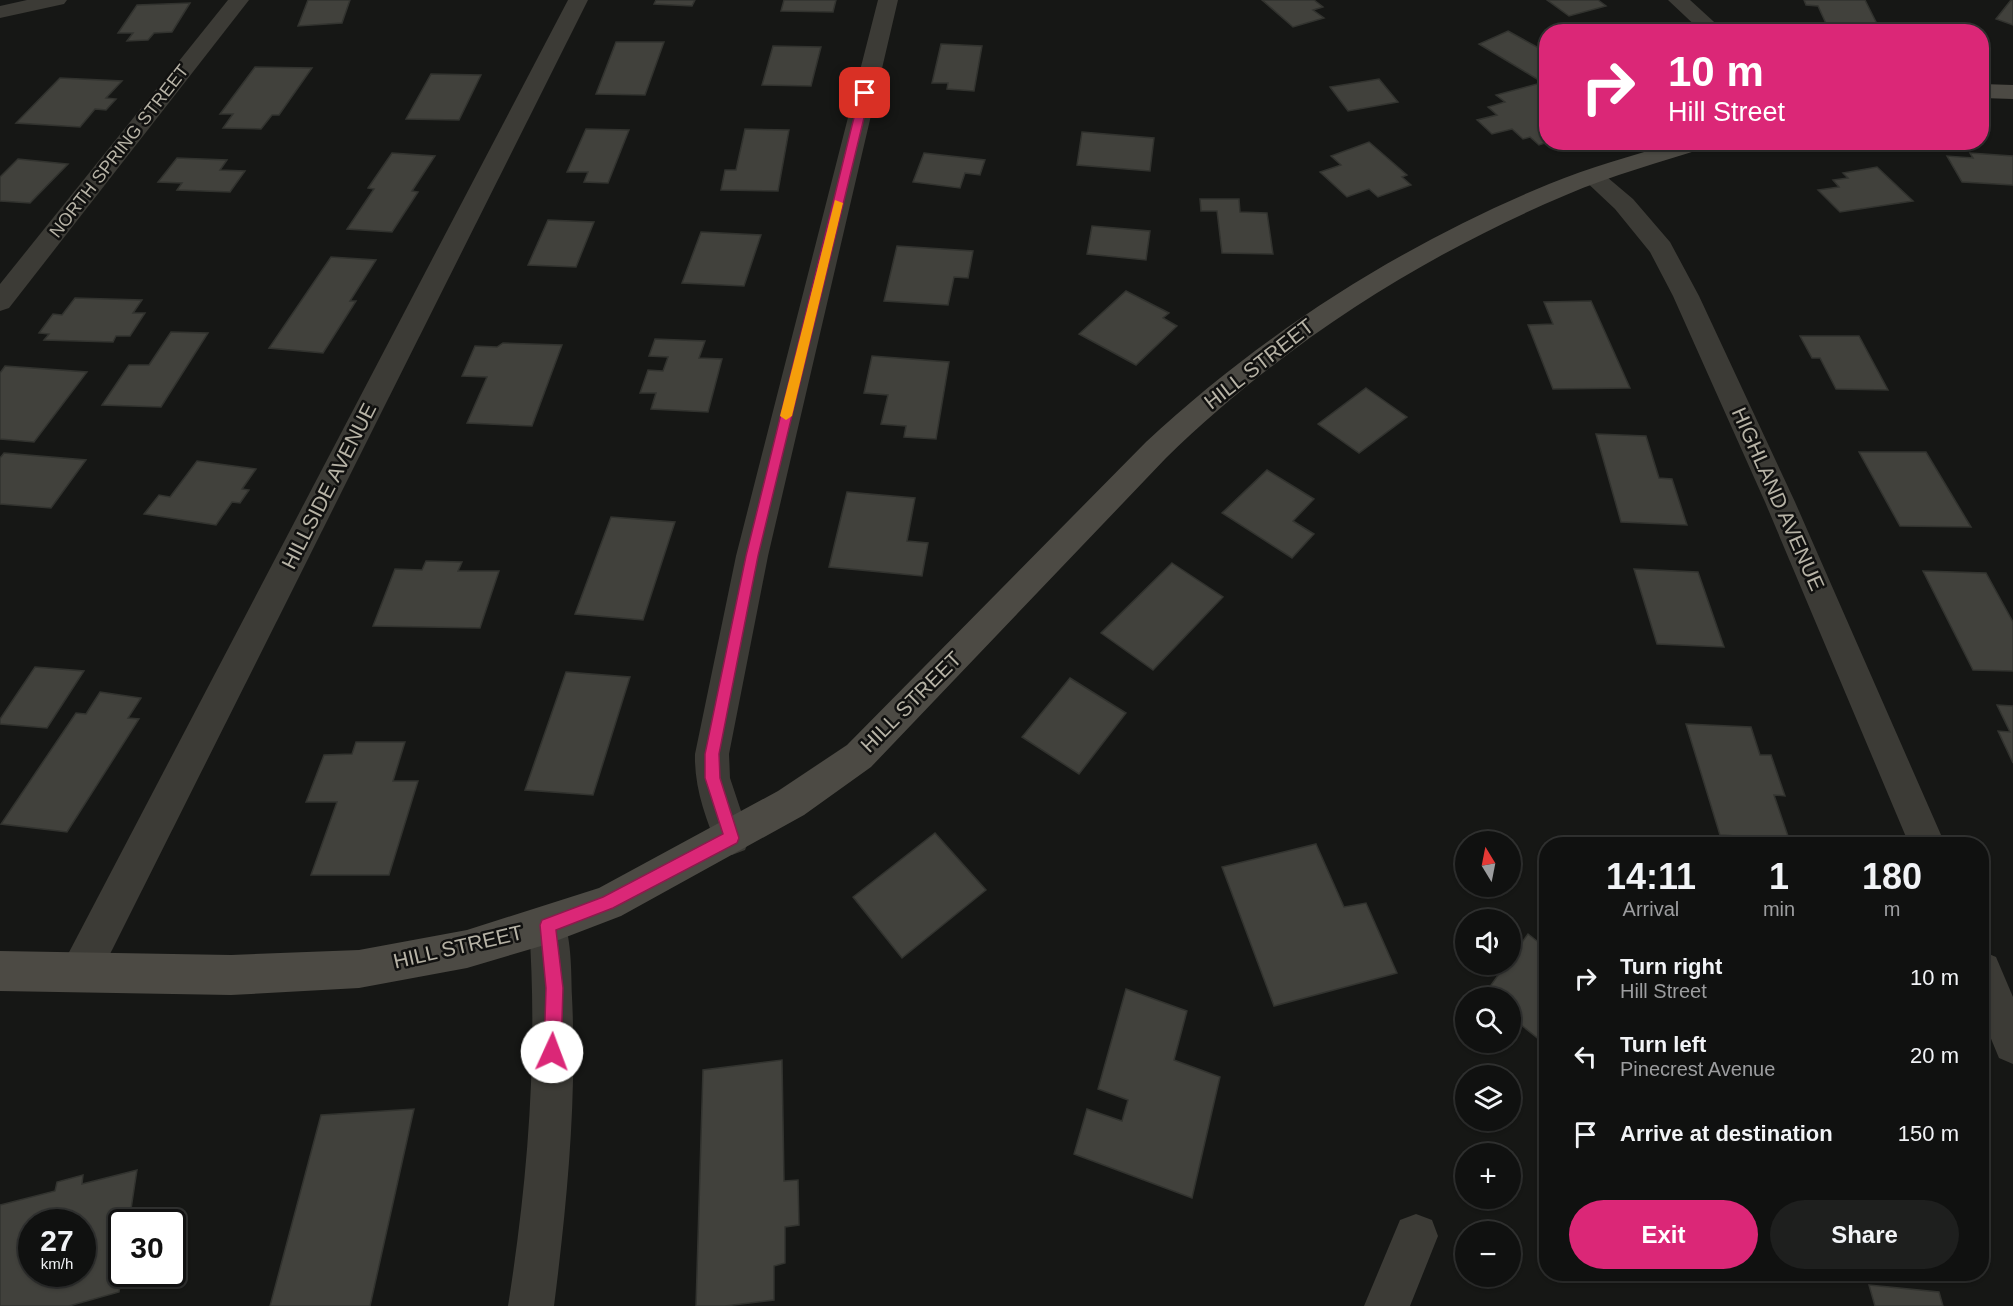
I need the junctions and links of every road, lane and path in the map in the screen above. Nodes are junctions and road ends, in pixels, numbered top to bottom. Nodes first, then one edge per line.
1 (57, 0) edge
2 (239, 0) edge
3 (578, 0) edge
4 (888, 0) edge
5 (1678, 0) edge
6 (0, 12) edge
7 (1706, 24) edge
8 (1989, 91) edge
9 (2013, 92) edge
10 (1676, 150) edge
11 (1593, 177) junction
12 (0, 302) edge
13 (1924, 837) edge
14 (732, 838) junction
15 (548, 925) junction
16 (0, 970) edge
17 (80, 972) junction
18 (1989, 987) edge
19 (2013, 1044) edge
20 (1416, 1236) dead end
21 (531, 1306) edge
22 (1387, 1306) edge

1 - 6 street
2 - 12 street, NORTH SPRING STREET
3 - 17 street, HILLSIDE AVENUE
4 - 14 street
5 - 7 street
8 - 9 main road
10 - 11 main road, HILL STREET
11 - 13 street, HIGHLAND AVENUE
11 - 14 main road, HILL STREET
14 - 15 main road, HILL STREET
15 - 17 main road, HILL STREET
15 - 21 street
16 - 17 main road, HILL STREET
18 - 19 street
20 - 22 street

